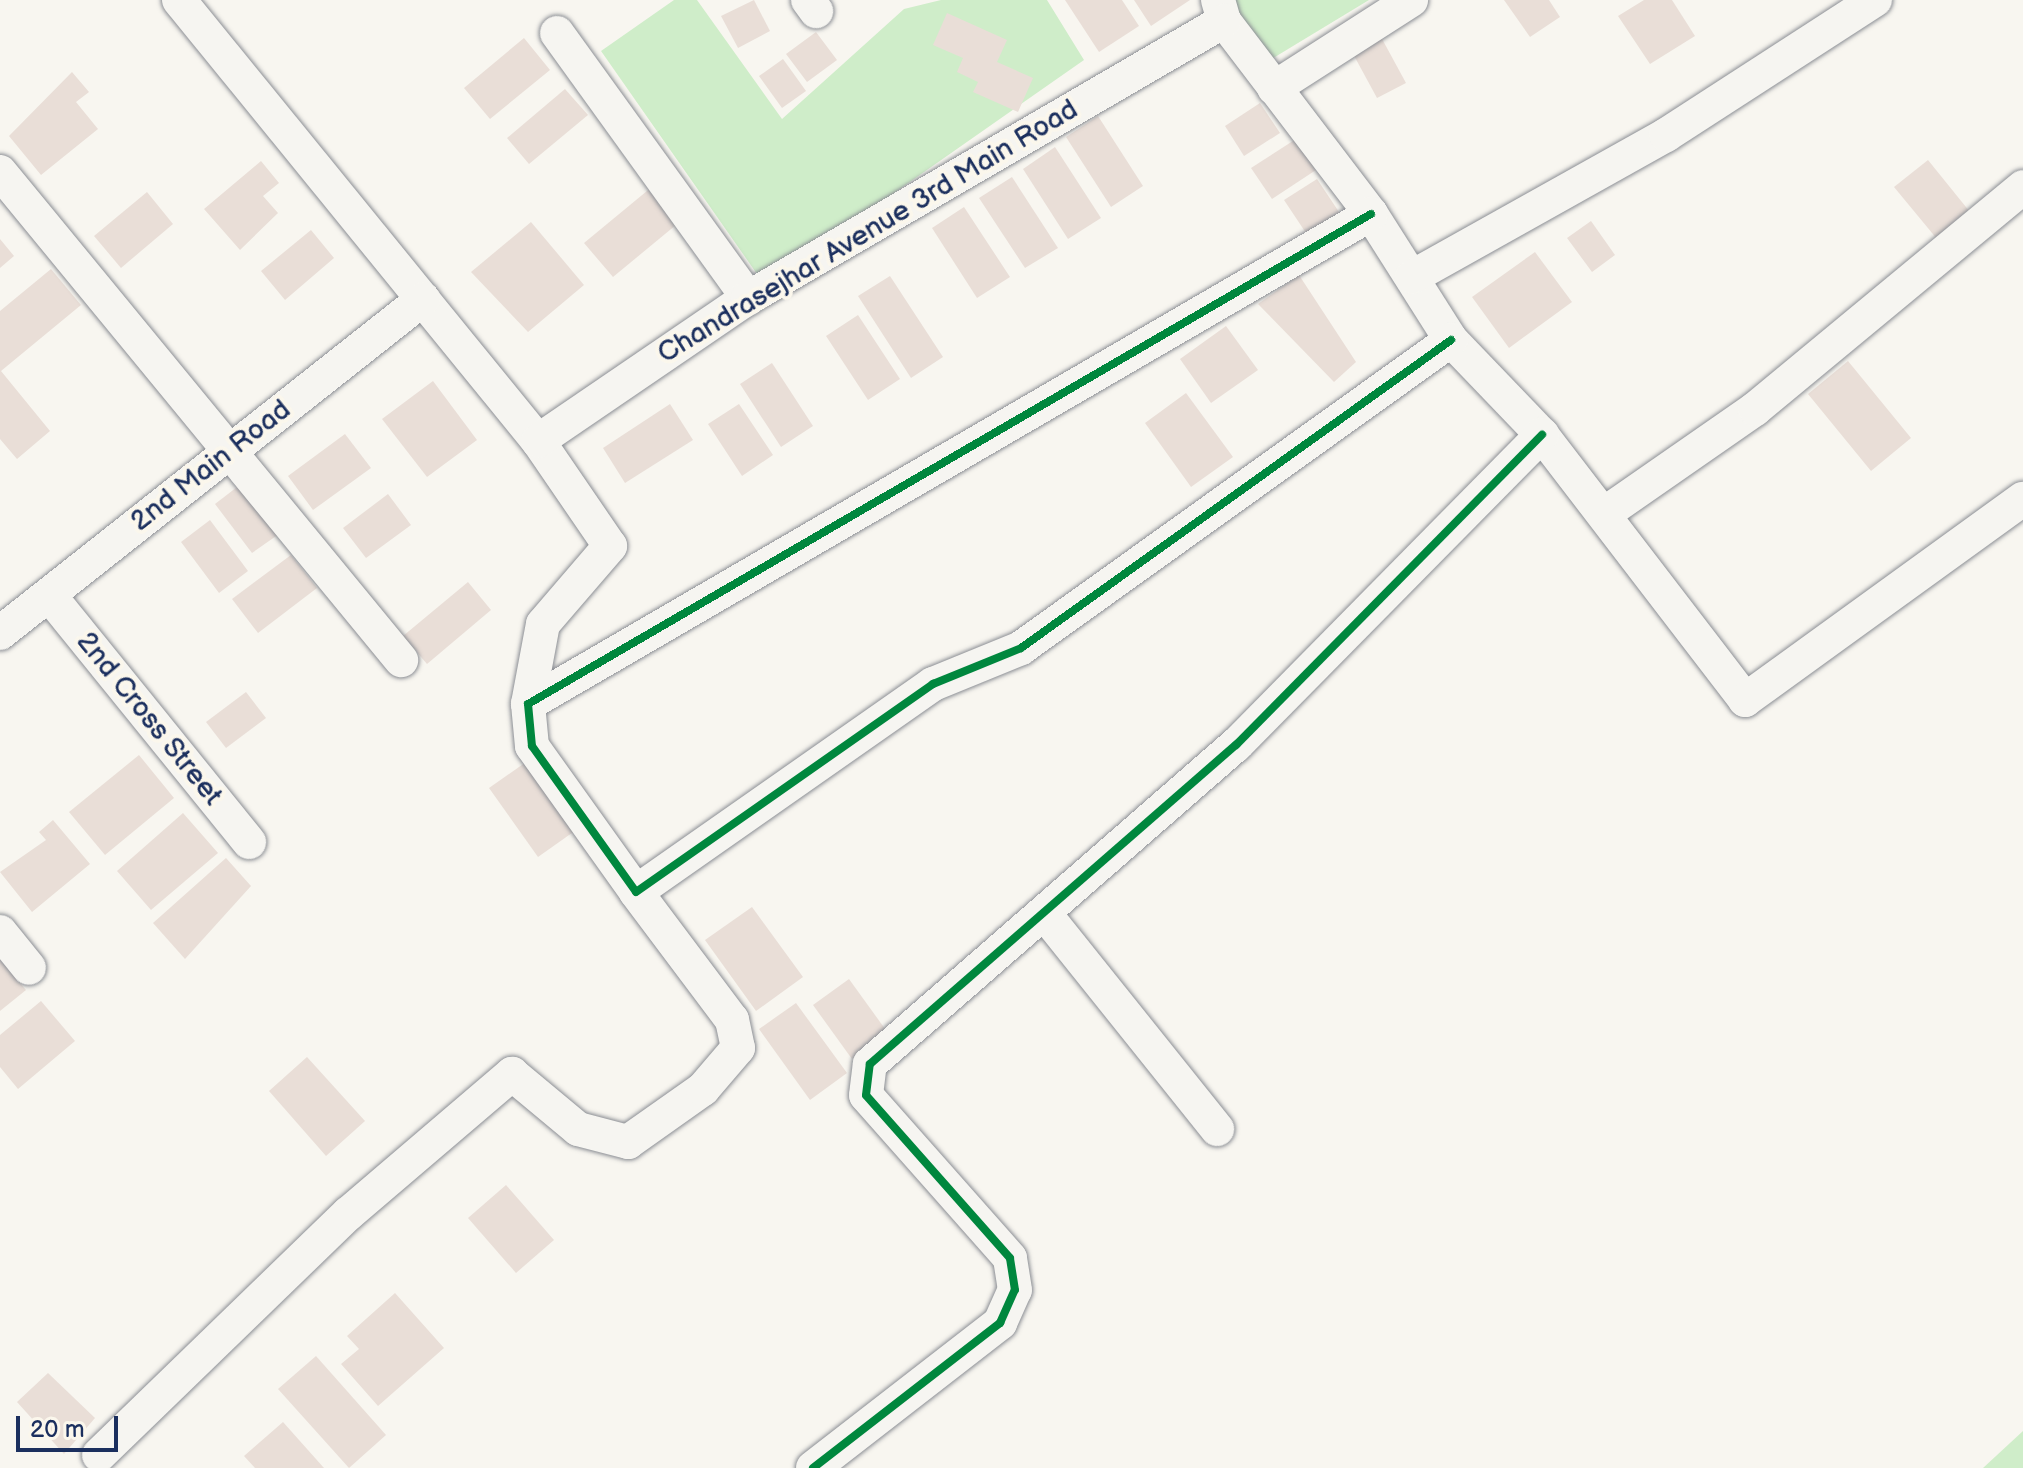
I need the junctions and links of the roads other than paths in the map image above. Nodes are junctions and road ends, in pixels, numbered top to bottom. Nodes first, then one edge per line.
1 (179, 0) edge
2 (1411, 0) edge
3 (1875, 0) edge
4 (1221, 10) edge
5 (557, 33) dead end
6 (1274, 88) junction
7 (0, 172) edge
8 (2023, 187) edge
9 (1371, 214) junction
10 (1412, 277) junction
11 (748, 298) junction
12 (423, 299) junction
13 (1451, 340) junction
14 (1542, 435) junction
15 (538, 441) junction
16 (231, 451) junction
17 (2023, 499) edge
18 (1604, 514) junction
19 (49, 595) junction
20 (0, 633) edge
21 (401, 660) dead end
22 (528, 704) junction
23 (249, 842) dead end
24 (636, 892) junction
25 (1044, 913) junction
26 (0, 932) edge
27 (29, 968) dead end
28 (1217, 1129) dead end
29 (99, 1455) dead end
30 (813, 1468) edge

1 - 12 street
2 - 6 street
3 - 10 street
4 - 6 street
4 - 11 street, Chandrasejhar Avenue 3rd Main Road
5 - 11 street
6 - 9 street
7 - 16 street
8 - 18 street
9 - 10 street
9 - 22 street
10 - 13 street
11 - 15 street, Chandrasejhar Avenue 3rd Main Road
12 - 15 street
12 - 16 street, 2nd Main Road
13 - 14 street
13 - 24 street
14 - 18 street
14 - 25 street
15 - 22 street
16 - 19 street, 2nd Main Road
16 - 21 street
17 - 18 street
19 - 20 street, 2nd Main Road
19 - 23 street, 2nd Cross Street
22 - 24 street
24 - 29 street
25 - 28 street
25 - 30 street
26 - 27 street

